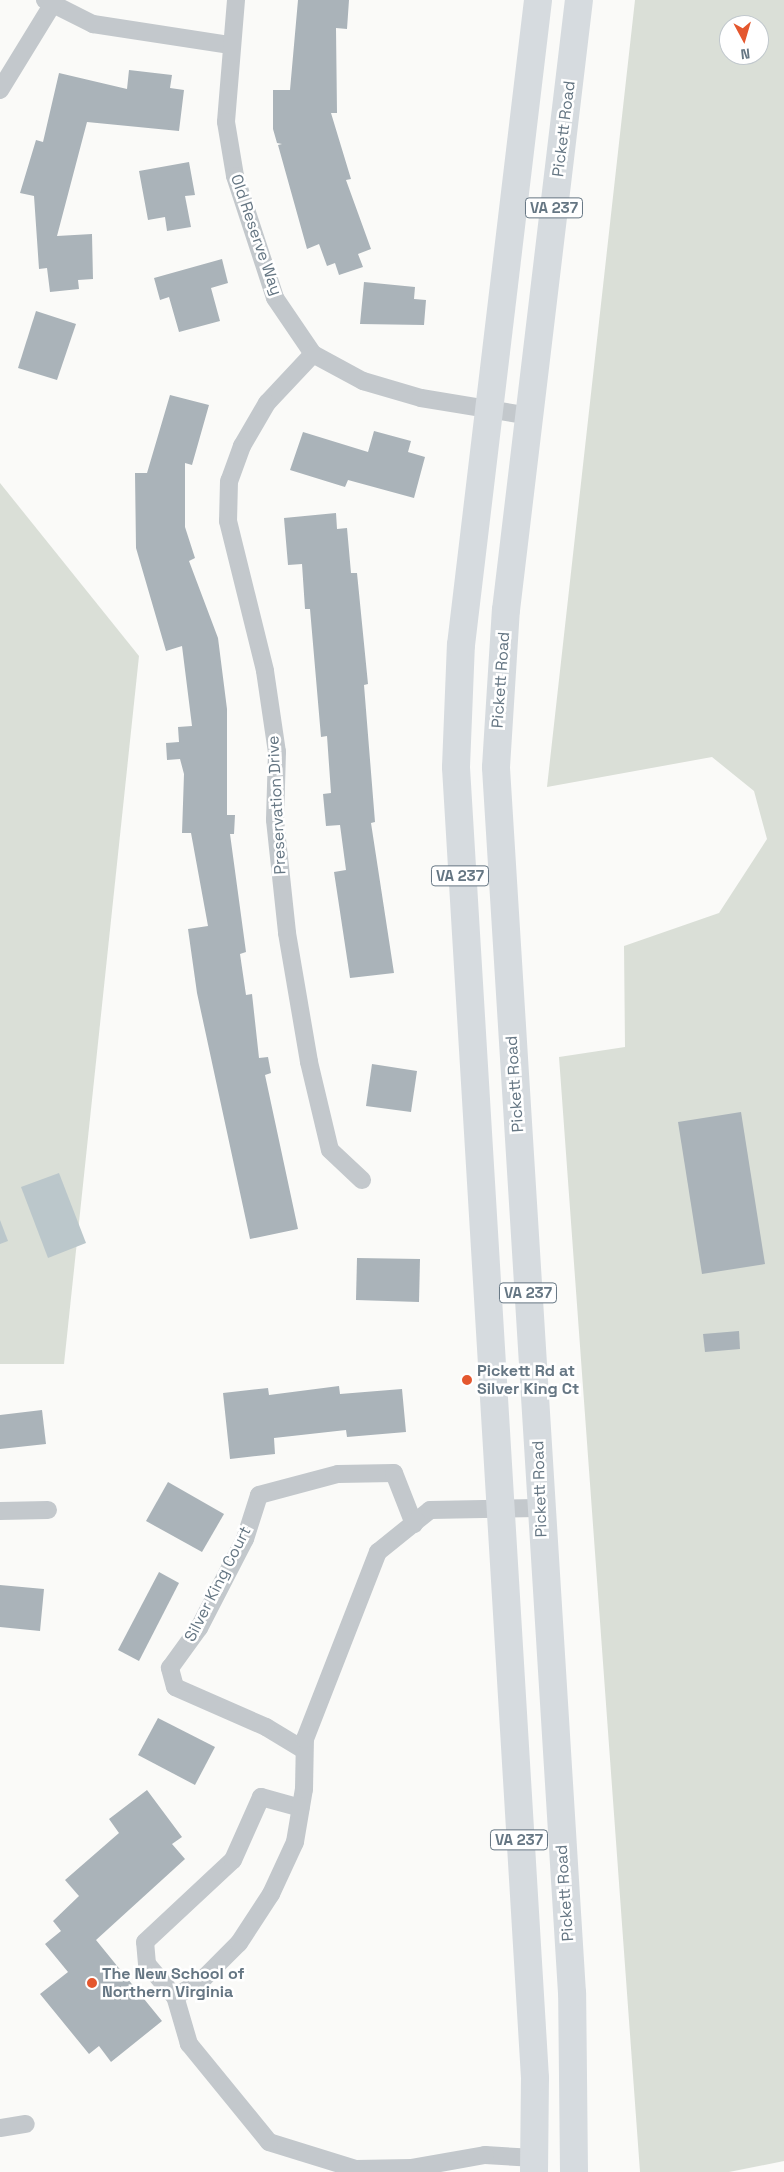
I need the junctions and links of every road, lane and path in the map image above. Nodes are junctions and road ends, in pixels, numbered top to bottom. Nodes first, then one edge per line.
1 (236, 0) edge
2 (538, 0) edge
3 (579, 0) edge
4 (49, 3) edge
5 (230, 45) junction
6 (0, 90) edge
7 (313, 354) junction
8 (488, 411) junction
9 (530, 416) junction
10 (362, 1180) dead end
11 (500, 1507) junction
12 (539, 1508) junction
13 (48, 1510) dead end
14 (0, 1511) edge
15 (414, 1524) junction
16 (304, 1750) junction
17 (301, 1808) junction
18 (175, 1997) junction
19 (26, 2124) dead end
20 (0, 2128) edge
21 (535, 2165) edge
22 (574, 2172) edge

1 - 5 street, Old Reserve Way
2 - 8 main road, VA 237
3 - 9 main road, Pickett Road / VA 237
4 - 5 street
4 - 6 street
5 - 7 street, Old Reserve Way
7 - 8 street, Old Reserve Way
7 - 10 street, Preservation Drive
8 - 9 street, Old Reserve Way
8 - 11 main road, VA 237
9 - 12 main road, Pickett Road / VA 237
11 - 12 street
11 - 15 street
11 - 21 main road, VA 237
12 - 22 main road, Pickett Road / VA 237
13 - 14 street
15 - 16 street
15 - 16 street, Silver King Court
16 - 17 street
17 - 18 street
17 - 18 street
18 - 21 street
19 - 20 street

